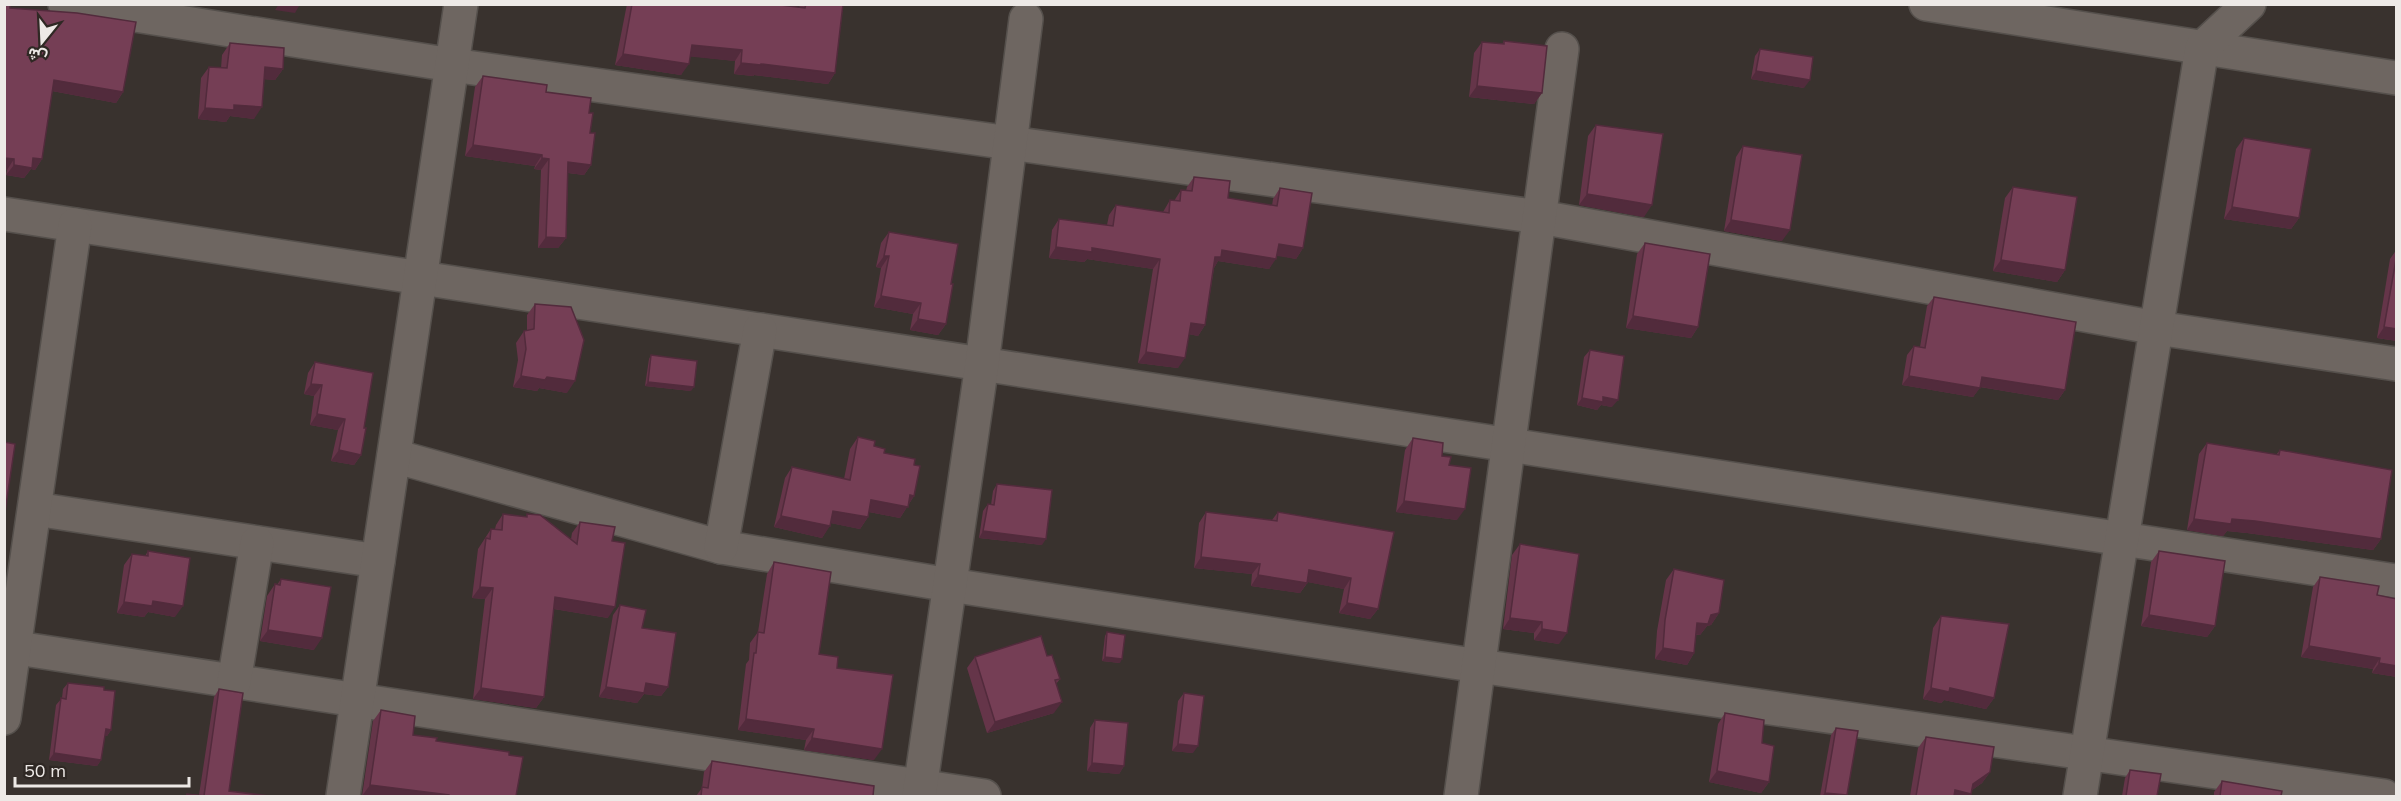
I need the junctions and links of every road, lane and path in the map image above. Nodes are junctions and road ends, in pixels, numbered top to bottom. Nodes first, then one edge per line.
1 (65, 4) edge
2 (461, 4) edge
3 (1926, 4) edge
4 (2249, 4) edge
5 (1026, 19) dead end
6 (2202, 48) junction
7 (1562, 49) dead end
8 (452, 65) junction
9 (2397, 78) edge
10 (1010, 144) junction
11 (4, 214) edge
12 (1540, 217) junction
13 (75, 225) junction
14 (420, 278) junction
15 (2157, 328) junction
16 (760, 330) junction
17 (982, 364) junction
18 (2397, 364) edge
19 (1509, 445) junction
20 (394, 456) junction
21 (34, 509) junction
22 (2122, 539) junction
23 (257, 543) junction
24 (722, 547) junction
25 (378, 561) junction
26 (2397, 581) edge
27 (950, 585) junction
28 (9, 647) edge
29 (1479, 666) junction
30 (234, 682) junction
31 (357, 701) junction
32 (4, 718) edge
33 (2087, 753) junction
34 (919, 792) edge
35 (343, 796) edge
36 (984, 796) edge
37 (1461, 796) edge
38 (2080, 796) edge
39 (2384, 796) edge

1 - 8 street
2 - 8 street
3 - 6 street
4 - 6 street
5 - 10 street
6 - 9 street
6 - 15 street
7 - 12 street
8 - 10 street
8 - 14 street
10 - 12 street
10 - 17 street
11 - 13 street
12 - 15 street
12 - 19 street
13 - 14 street
13 - 21 street
14 - 16 street
14 - 20 street
15 - 18 street
15 - 22 street
16 - 17 street
16 - 24 street
17 - 19 street
17 - 27 street
19 - 22 street
19 - 29 street
20 - 24 street
20 - 25 street
21 - 23 street
21 - 28 street
22 - 26 street
22 - 33 street
23 - 25 street
23 - 30 street
24 - 27 street
25 - 31 street
27 - 29 street
27 - 34 street
28 - 30 street
28 - 32 street
29 - 33 street
29 - 37 street
30 - 31 street
31 - 34 street
31 - 35 street
33 - 38 street
33 - 39 street
34 - 36 street

